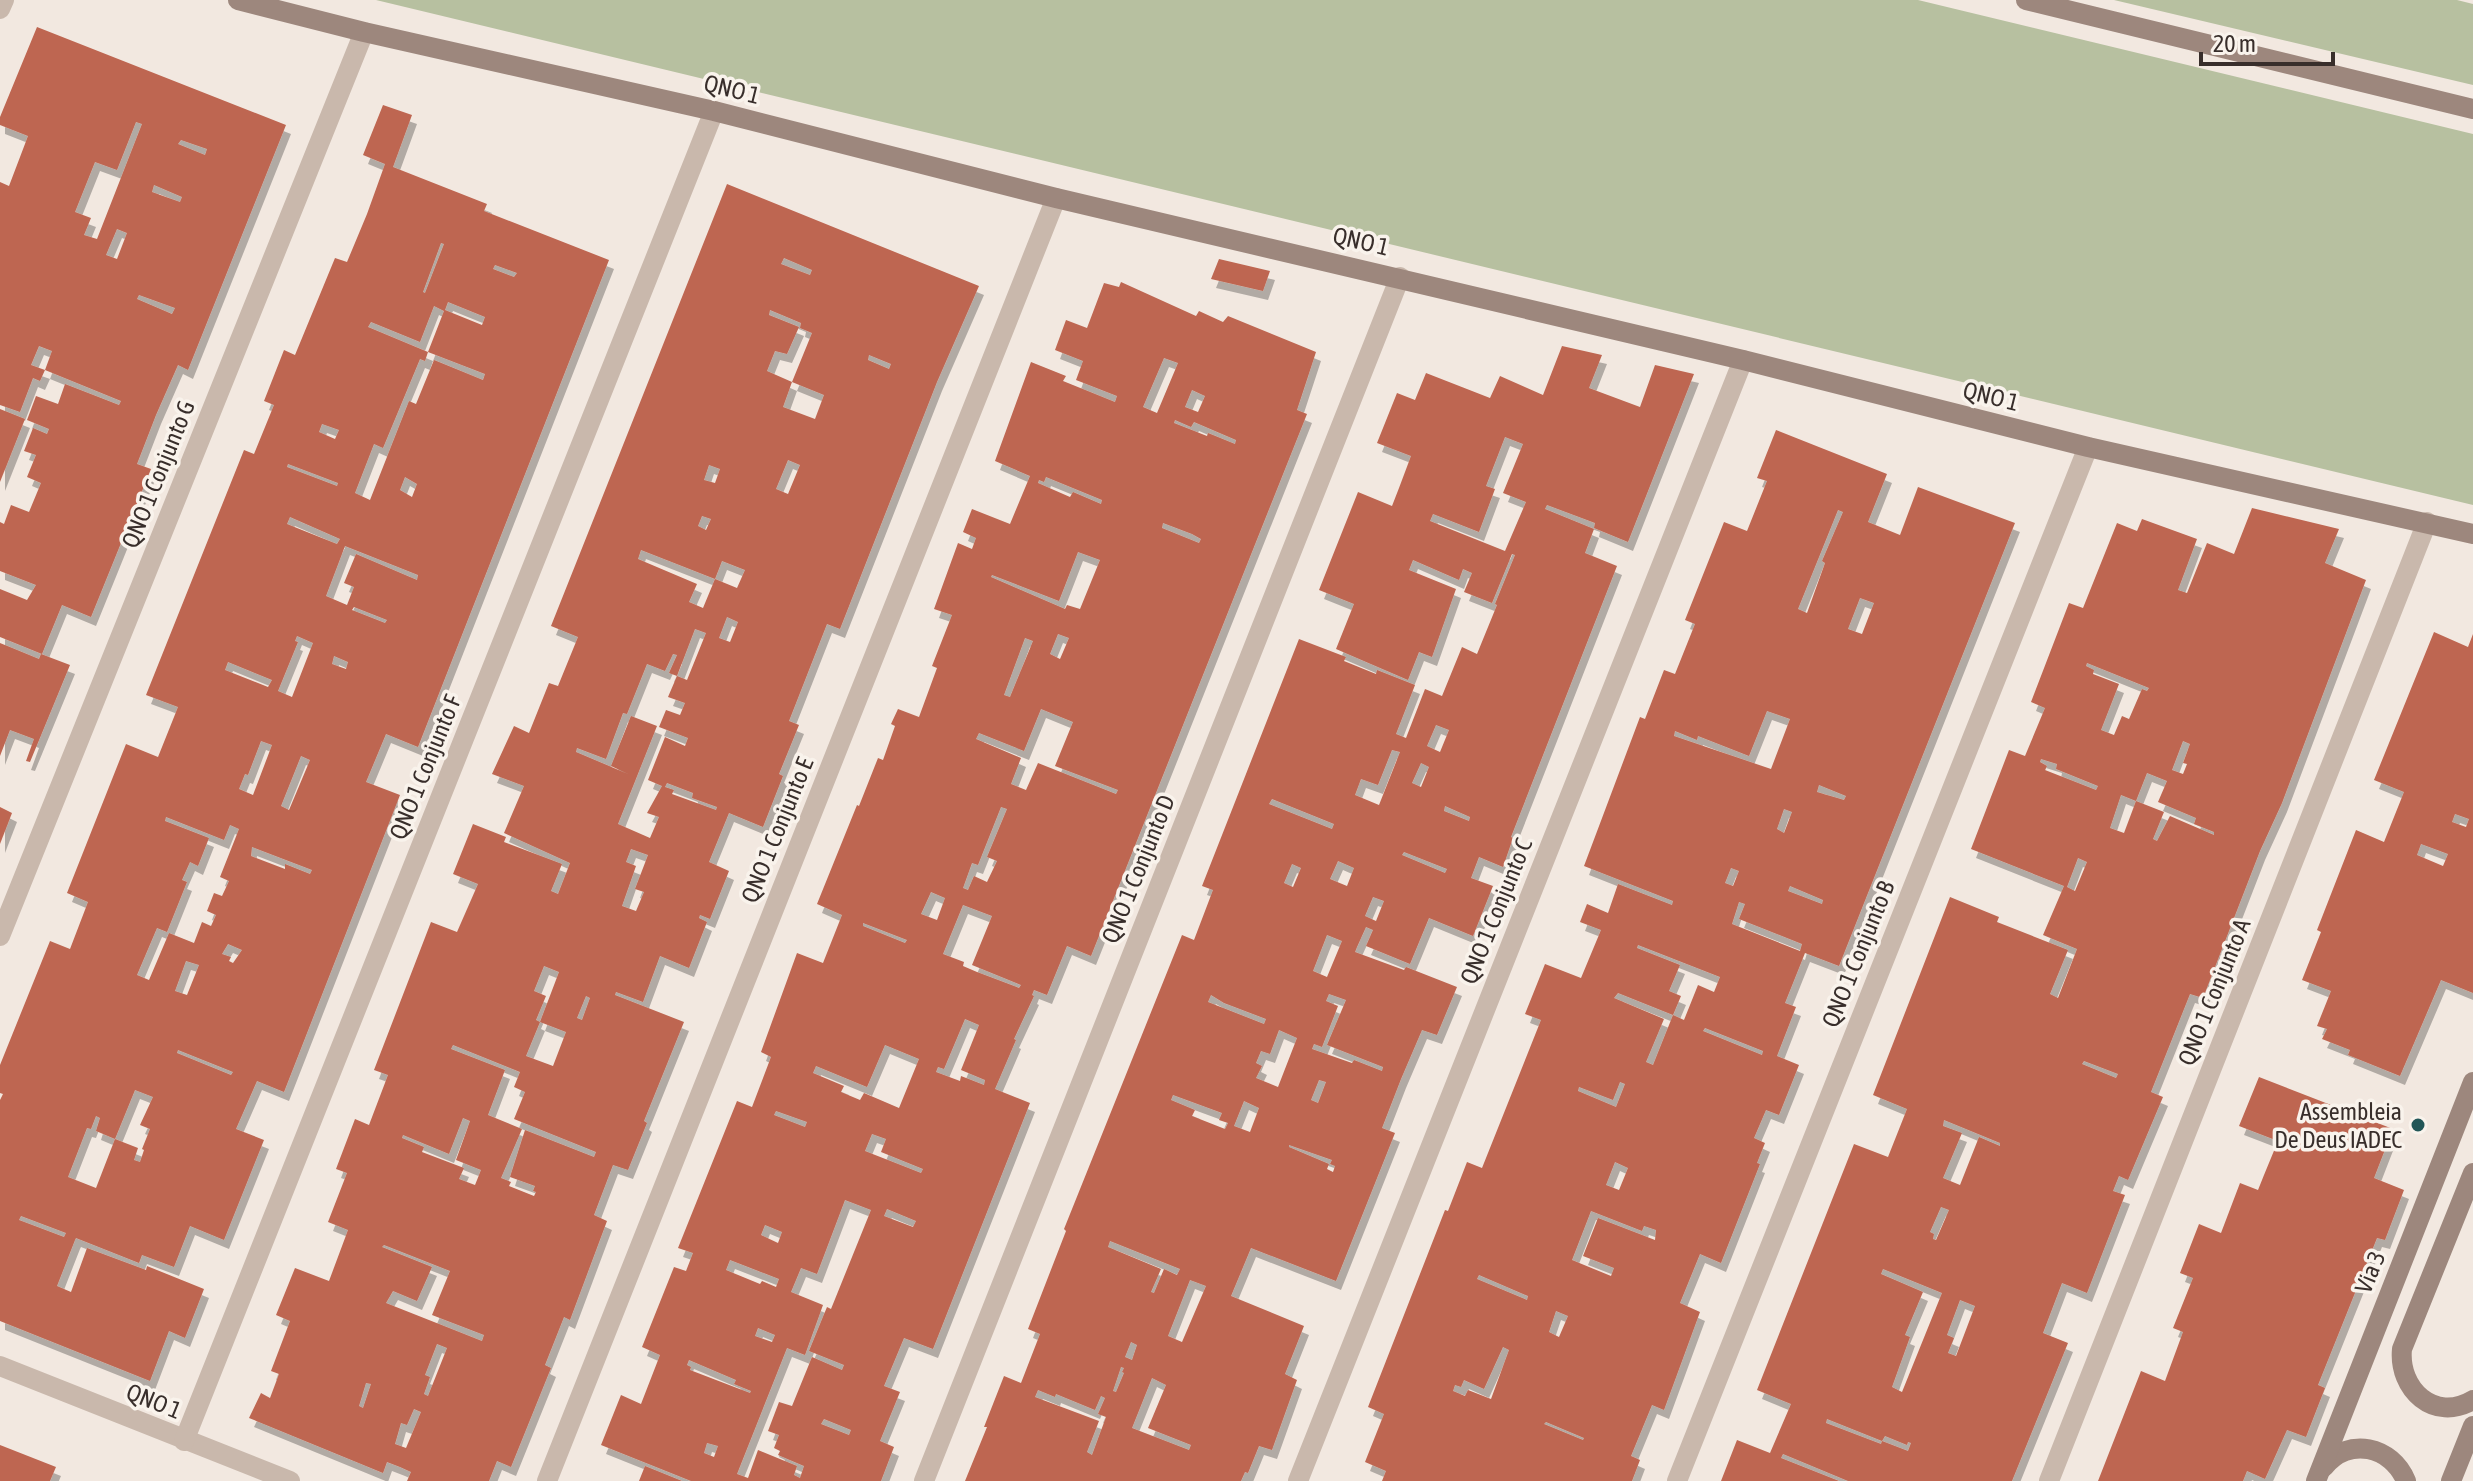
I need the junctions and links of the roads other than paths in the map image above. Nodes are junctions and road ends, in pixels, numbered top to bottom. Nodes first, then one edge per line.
1 (4, 0) edge
2 (238, 0) edge
3 (2026, 0) edge
4 (0, 9) edge
5 (364, 32) junction
6 (2473, 109) edge
7 (714, 111) junction
8 (1056, 198) junction
9 (1400, 277) junction
10 (1743, 360) junction
11 (2088, 447) junction
12 (2427, 522) junction
13 (2473, 534) edge
14 (0, 936) edge
15 (2473, 1082) edge
16 (2473, 1173) edge
17 (0, 1366) edge
18 (2473, 1400) edge
19 (2473, 1426) edge
20 (184, 1441) junction
21 (2318, 1476) edge
22 (290, 1481) edge
23 (547, 1481) edge
24 (924, 1481) edge
25 (1298, 1481) edge
26 (1677, 1481) edge
27 (2049, 1481) edge
28 (2406, 1481) edge
29 (2451, 1481) edge

1 - 4 street
2 - 5 street, QNO 1
3 - 6 street
5 - 7 street, QNO 1
5 - 14 street, QNO 1 Conjunto G
7 - 8 street, QNO 1
7 - 20 street, QNO 1 Conjunto F
8 - 9 street, QNO 1
8 - 23 street, QNO 1 Conjunto E
9 - 10 street, QNO 1
9 - 24 street, QNO 1 Conjunto D
10 - 11 street, QNO 1
10 - 25 street, QNO 1 Conjunto C
11 - 12 street, QNO 1
11 - 26 street, QNO 1 Conjunto B
12 - 13 street, QNO 1
12 - 27 street, QNO 1 Conjunto A
15 - 21 street, Via 3
16 - 18 street
17 - 20 street, QNO 1
19 - 29 street
20 - 22 street, QNO 1
21 - 28 street

